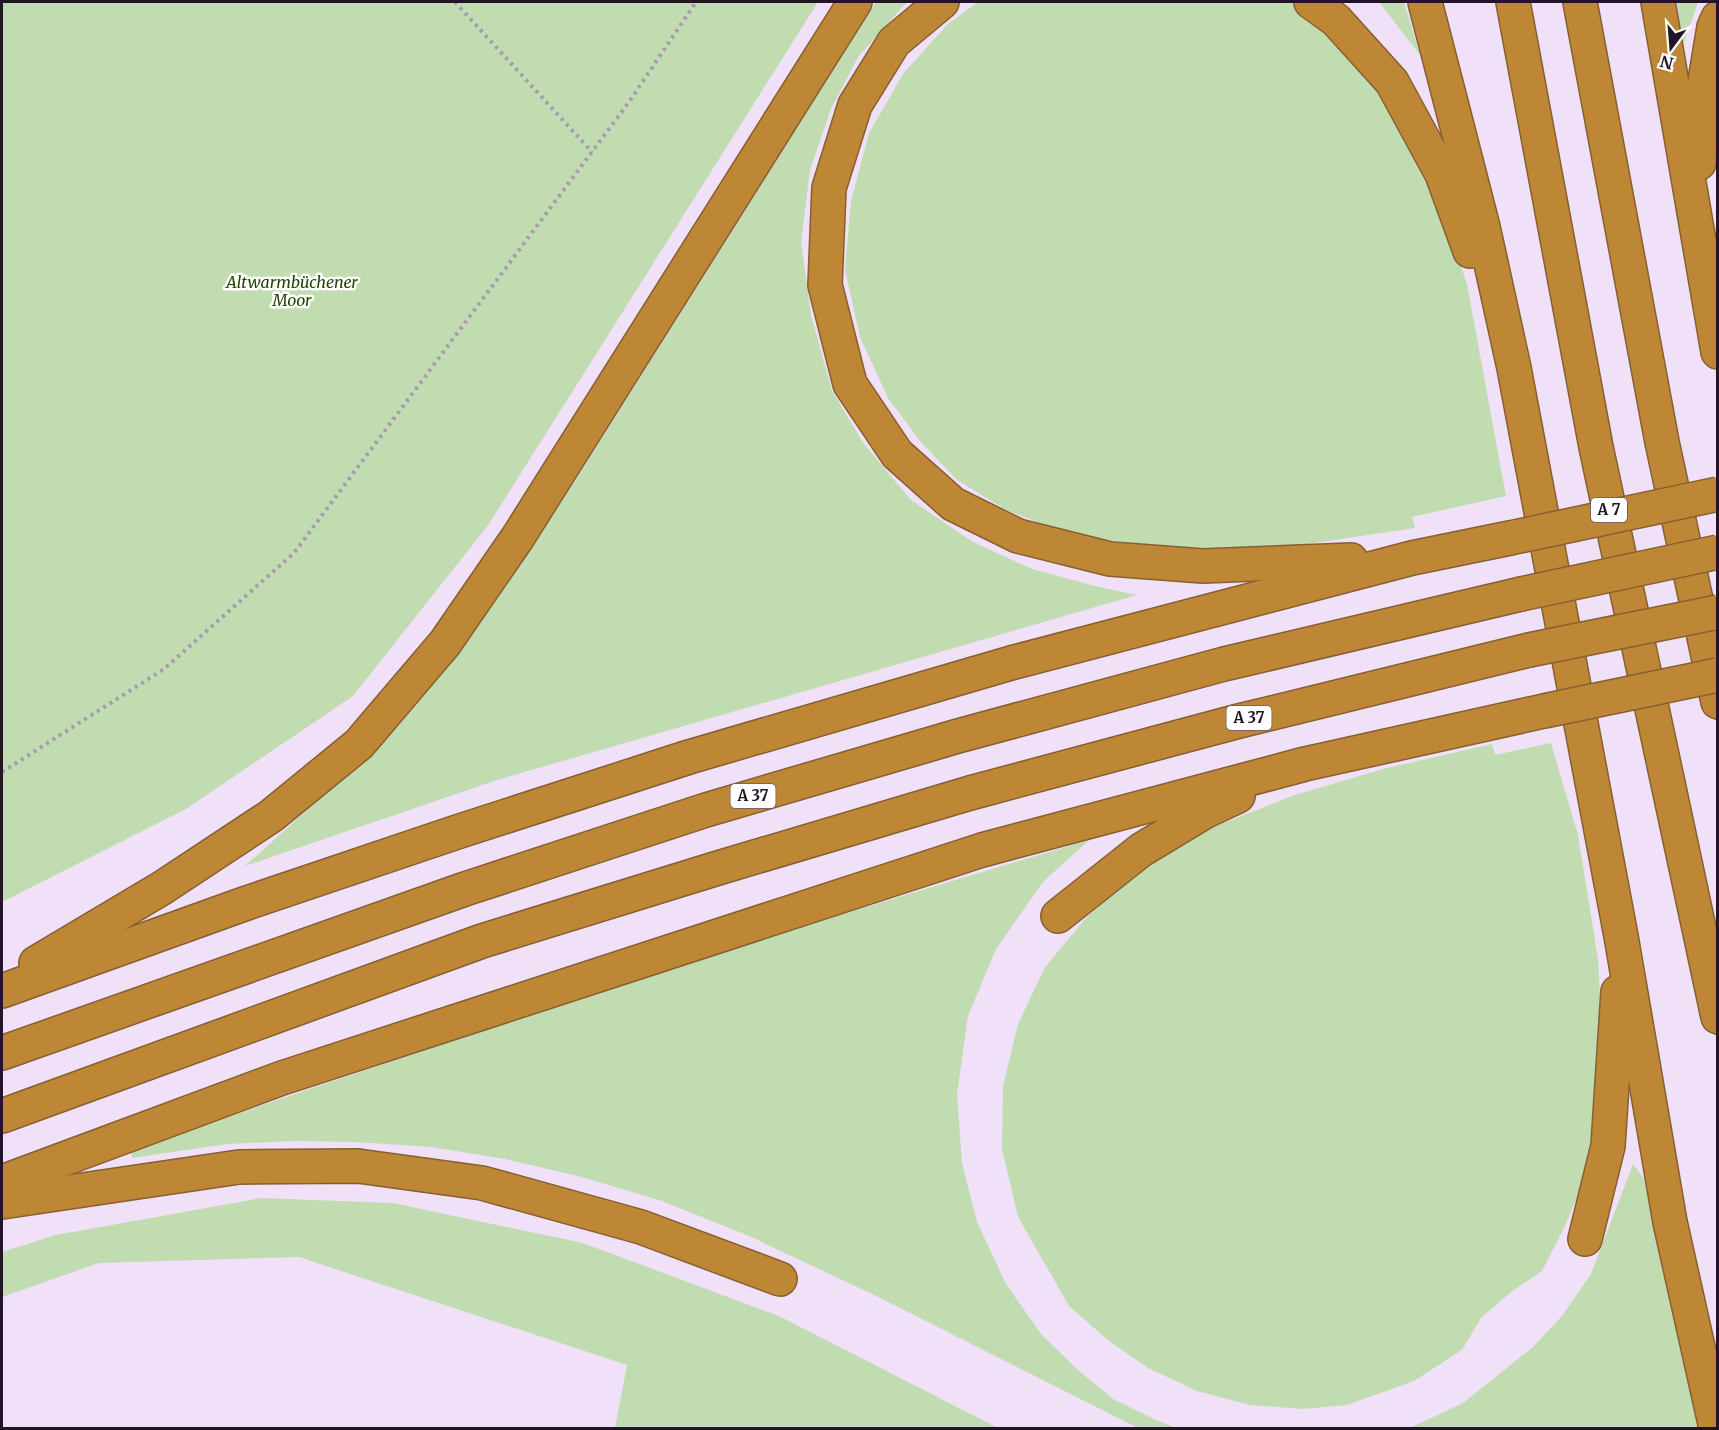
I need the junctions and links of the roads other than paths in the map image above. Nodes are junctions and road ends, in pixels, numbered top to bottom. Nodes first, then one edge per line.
1 (855, 2) edge
2 (942, 2) edge
3 (1311, 2) edge
4 (1425, 2) edge
5 (1513, 2) edge
6 (1580, 2) edge
7 (1658, 2) edge
8 (1718, 18) edge
9 (1697, 230) junction
10 (1718, 352) edge
11 (1514, 368) junction
12 (1718, 494) edge
13 (1718, 552) edge
14 (1412, 558) junction
15 (1718, 612) edge
16 (1718, 675) edge
17 (1718, 702) edge
18 (1305, 764) junction
19 (1058, 916) dead end
20 (1622, 936) junction
21 (2, 984) edge
22 (2, 991) edge
23 (1718, 1017) edge
24 (2, 1053) edge
25 (2, 1116) edge
26 (2, 1182) edge
27 (2, 1202) edge
28 (1585, 1239) dead end
29 (780, 1279) dead end
30 (1716, 1428) edge

1 - 21 highway
2 - 14 highway
3 - 11 highway
4 - 11 highway
5 - 23 highway, A 7
6 - 17 highway
7 - 9 highway
8 - 9 highway
9 - 10 highway
11 - 20 highway
12 - 14 highway, bridge
13 - 24 highway, A 37, bridge
14 - 22 highway
15 - 25 highway, A 37, bridge
16 - 18 highway, bridge
18 - 19 highway
18 - 26 highway
20 - 28 highway
20 - 30 highway
27 - 29 highway

